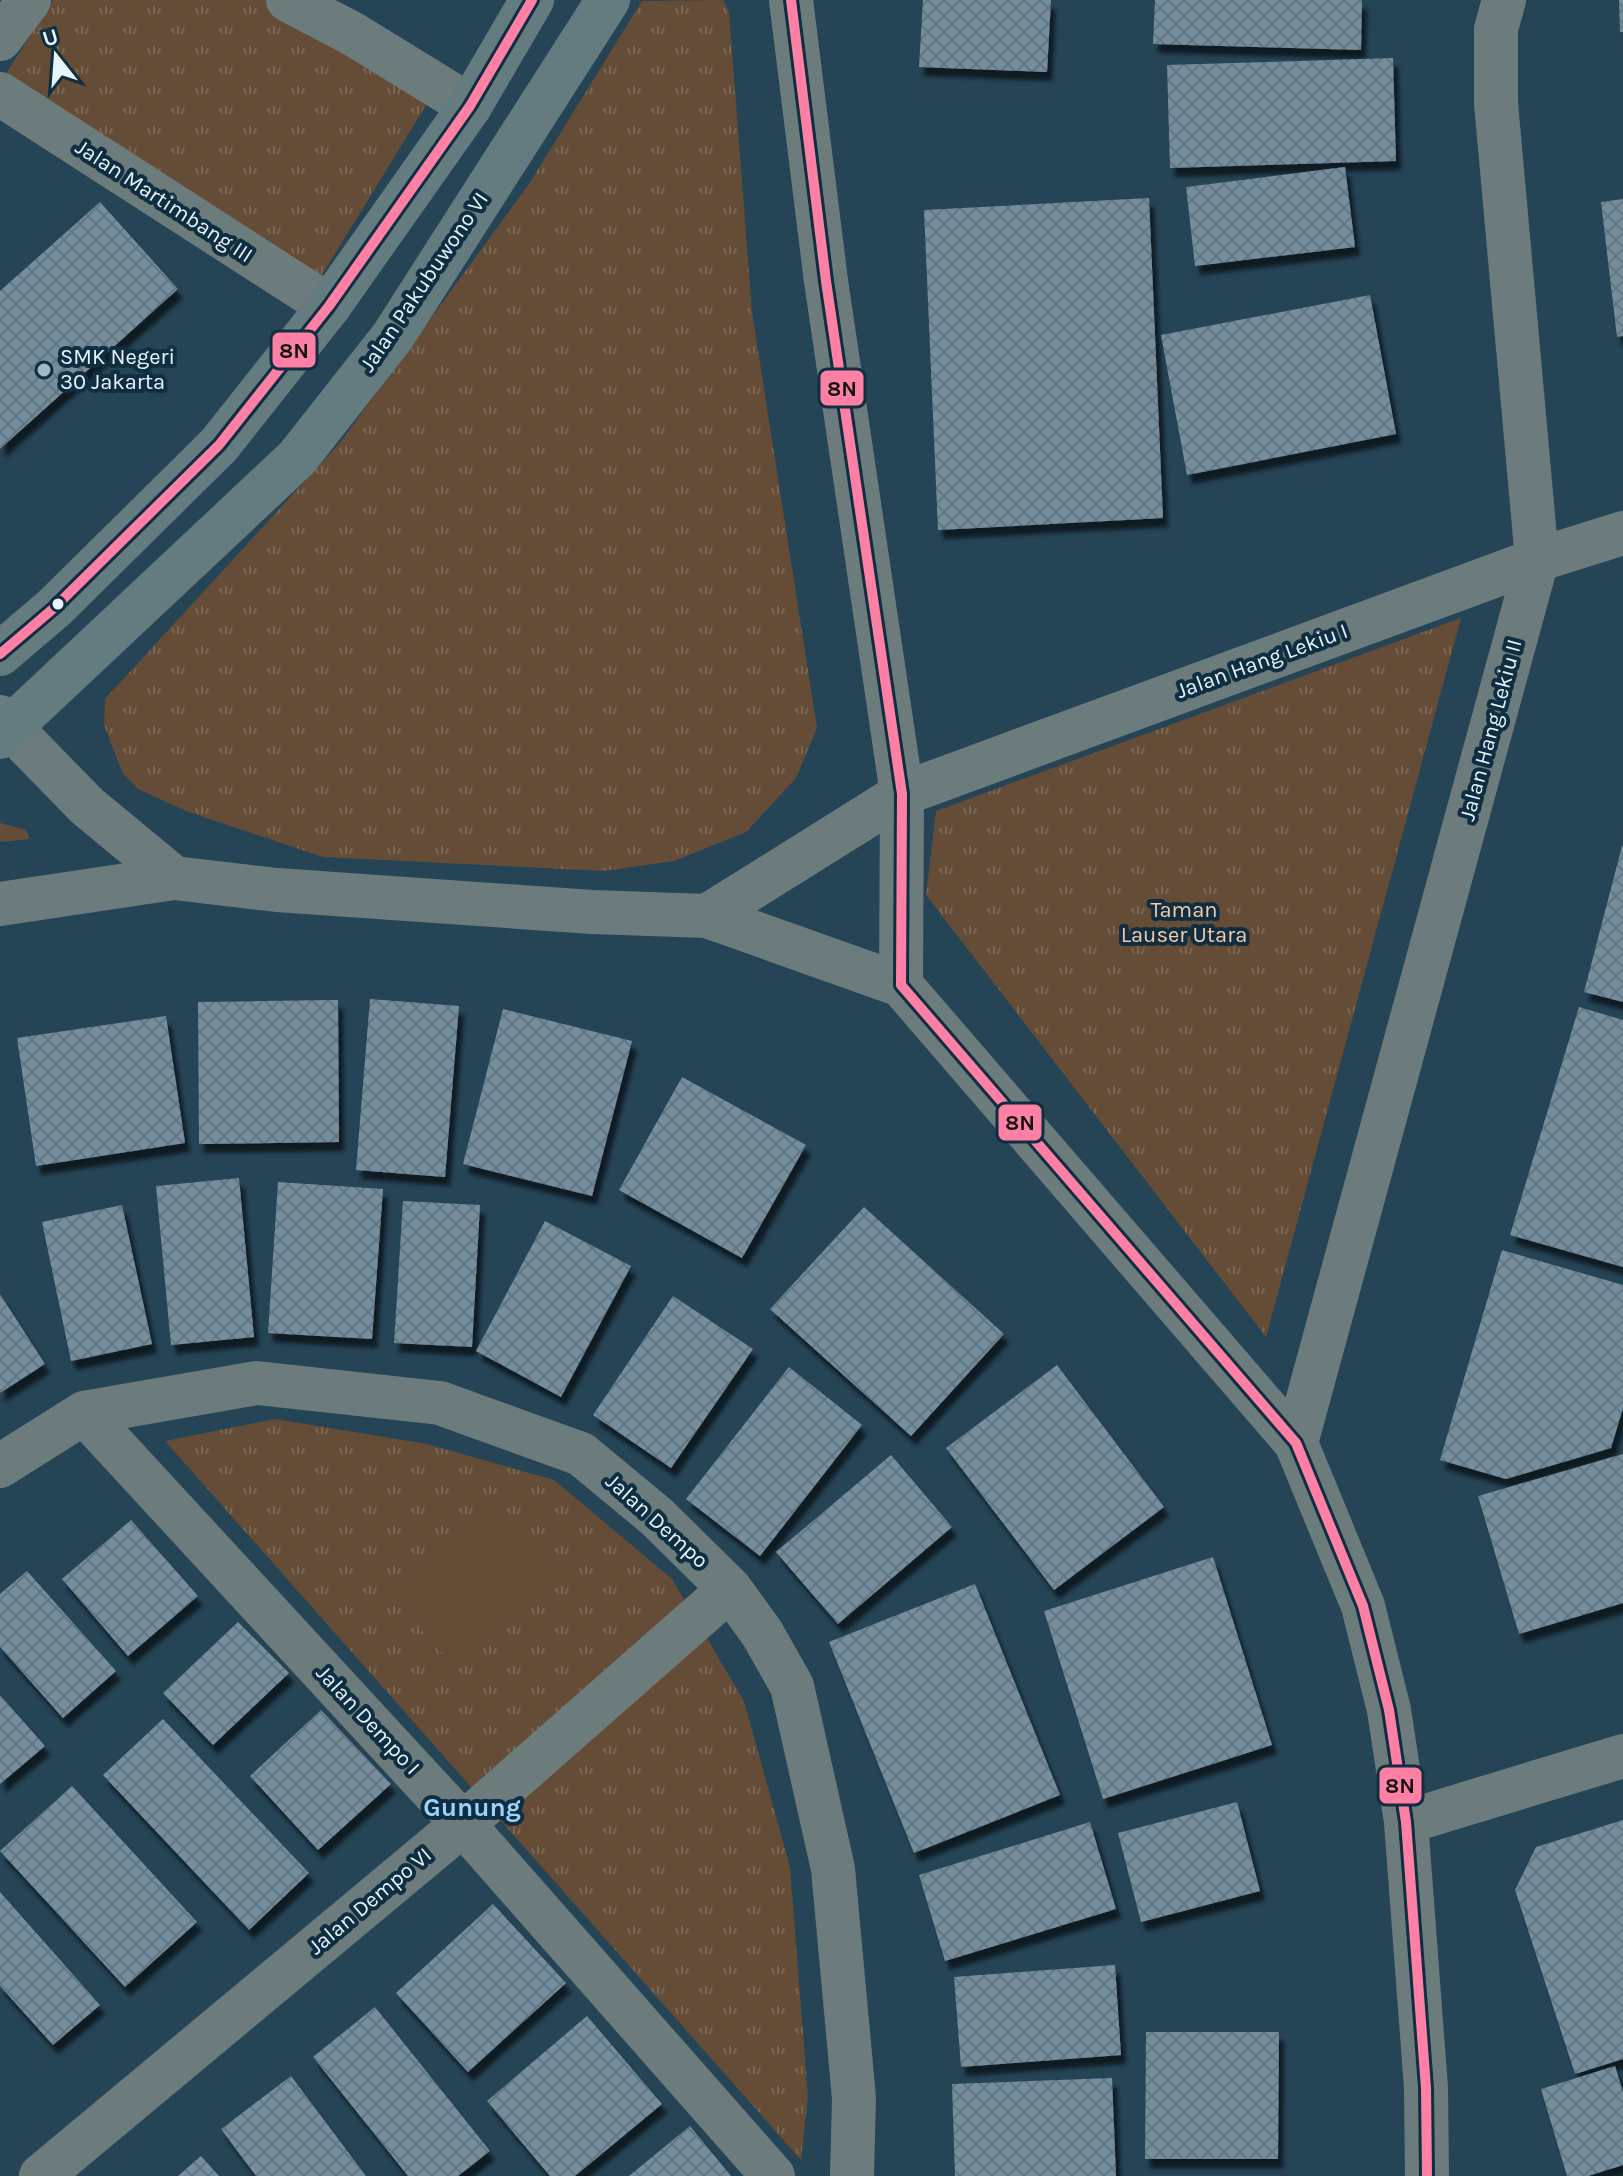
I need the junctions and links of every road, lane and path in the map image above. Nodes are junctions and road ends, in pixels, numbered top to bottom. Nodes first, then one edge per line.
1 (29, 0) edge
2 (288, 0) edge
3 (532, 0) edge
4 (608, 0) edge
5 (768, 0) edge
6 (1504, 0) edge
7 (793, 20) edge
8 (0, 39) edge
9 (0, 94) edge
10 (470, 106) junction
11 (329, 306) junction
12 (1623, 533) edge
13 (1537, 560) junction
14 (0, 654) edge
15 (3, 727) edge
16 (902, 794) junction
17 (174, 878) junction
18 (0, 904) edge
19 (707, 916) junction
20 (901, 985) junction
21 (84, 1413) junction
22 (1296, 1443) junction
23 (0, 1466) edge
24 (730, 1589) junction
25 (1623, 1756) edge
26 (1406, 1822) junction
27 (463, 1824) junction
28 (41, 2176) edge
29 (773, 2176) edge
30 (852, 2176) edge
31 (1427, 2176) edge

1 - 8 street
2 - 10 street
3 - 10 main road
4 - 15 main road, Jalan Pakubuwono VI
5 - 7 street
6 - 13 street, Jalan Hang Lekiu II
7 - 16 street
9 - 11 street, Jalan Martimbang III
10 - 11 main road
11 - 14 main road
12 - 13 street, Jalan Hang Lekiu I
13 - 16 street, Jalan Hang Lekiu I
13 - 22 street, Jalan Hang Lekiu II
15 - 17 street
16 - 19 street, Jalan Hang Lekiu I
16 - 20 street
17 - 18 street
17 - 19 street
19 - 20 street
20 - 22 street
21 - 23 street, Jalan Dempo
21 - 24 street, Jalan Dempo
21 - 27 street, Jalan Dempo I
22 - 26 street
24 - 27 street, Jalan Dempo VI
24 - 30 street, Jalan Dempo
25 - 26 street
26 - 31 street
27 - 28 street, Jalan Dempo VI
27 - 29 street, Jalan Dempo I

